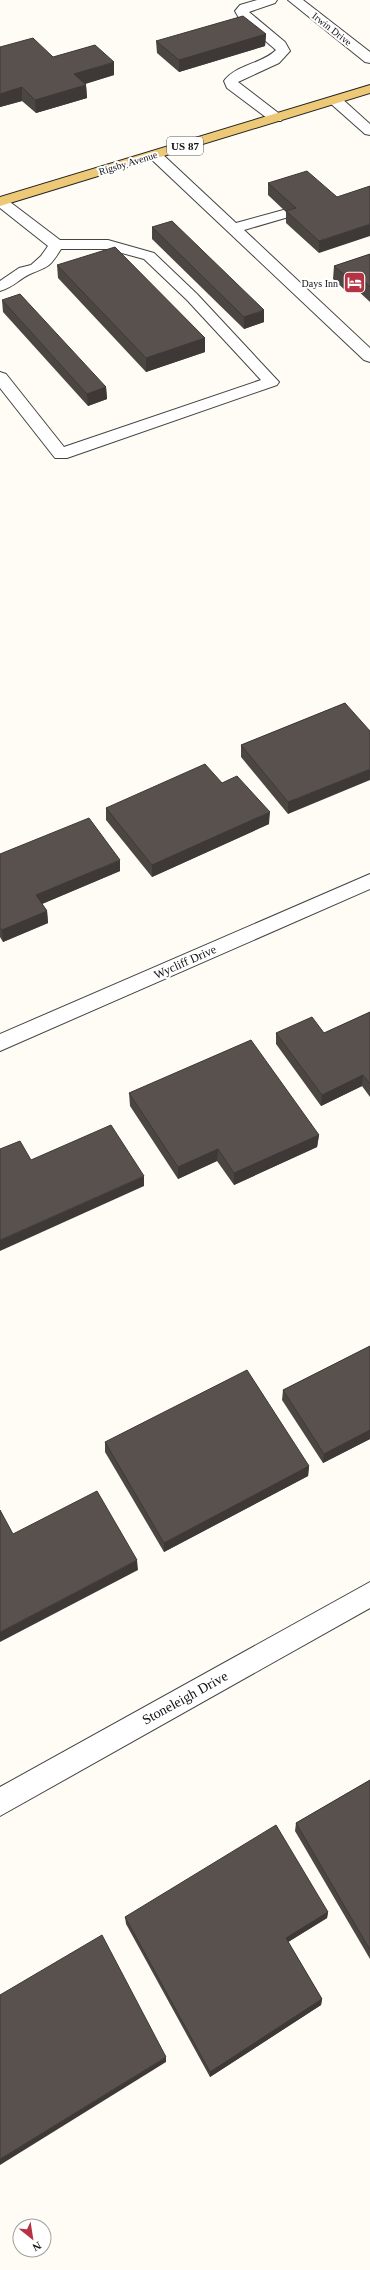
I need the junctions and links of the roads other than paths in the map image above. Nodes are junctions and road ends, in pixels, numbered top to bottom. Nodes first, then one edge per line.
1 (270, 0) edge
2 (295, 0) edge
3 (370, 59) edge
4 (370, 89) edge
5 (335, 100) junction
6 (276, 118) junction
7 (370, 131) edge
8 (155, 155) junction
9 (0, 202) edge
10 (287, 213) edge
11 (233, 229) junction
12 (56, 245) junction
13 (5, 284) edge
14 (370, 357) edge
15 (0, 377) edge
16 (370, 881) edge
17 (0, 1043) edge
18 (370, 1594) edge
19 (0, 1802) edge

1 - 6 street
2 - 3 street, Irwin Drive
4 - 5 main road, Rigsby Avenue / US 87
5 - 6 main road, Rigsby Avenue / US 87
5 - 7 street
6 - 8 main road, Rigsby Avenue / US 87
8 - 9 main road, Rigsby Avenue / US 87
8 - 11 street
9 - 12 street
10 - 11 street
11 - 14 street
12 - 13 street
12 - 15 street
16 - 17 street, Wycliff Drive
18 - 19 street, Stoneleigh Drive

